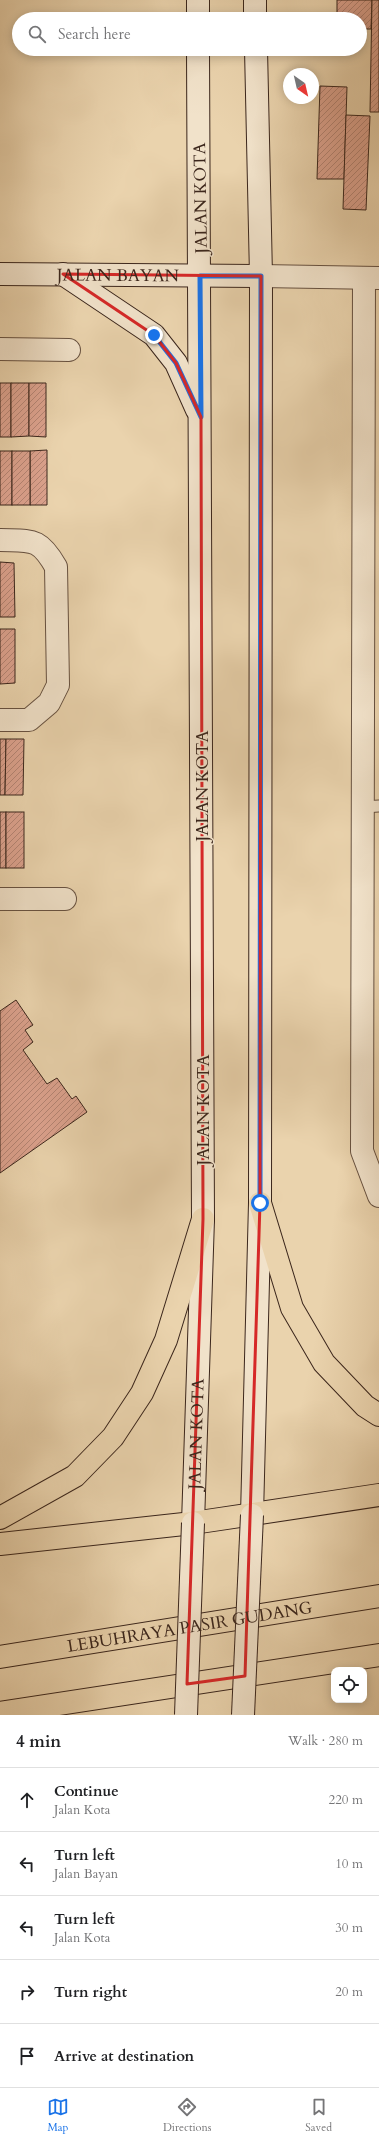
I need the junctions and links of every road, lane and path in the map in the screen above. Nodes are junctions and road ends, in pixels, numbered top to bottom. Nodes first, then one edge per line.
1 (198, 0) edge
2 (255, 0) edge
3 (198, 12) edge
4 (256, 12) edge
5 (198, 56) edge
6 (256, 56) edge
7 (0, 274) edge
8 (63, 274) junction
9 (200, 276) junction
10 (261, 276) junction
11 (371, 278) edge
12 (0, 349) edge
13 (69, 350) dead end
14 (201, 417) junction
15 (0, 540) edge
16 (0, 720) edge
17 (371, 807) edge
18 (0, 899) edge
19 (65, 899) dead end
20 (379, 1196) edge
21 (260, 1203) junction
22 (203, 1220) junction
23 (379, 1415) edge
24 (379, 1495) edge
25 (252, 1515) junction
26 (0, 1518) edge
27 (193, 1522) junction
28 (0, 1544) edge
29 (379, 1596) edge
30 (379, 1655) edge
31 (0, 1658) edge
32 (0, 1713) edge
33 (186, 1715) edge
34 (243, 1715) edge

1 - 3 main road
2 - 4 main road
5 - 9 main road, JALAN KOTA
6 - 10 main road
7 - 8 main road, JALAN BAYAN
8 - 9 main road, JALAN BAYAN
8 - 14 main road
9 - 10 main road, JALAN BAYAN
9 - 14 main road, JALAN KOTA
10 - 11 main road, JALAN BAYAN
10 - 21 main road
11 - 17 main road
12 - 13 main road
14 - 22 main road, JALAN KOTA
15 - 16 main road
17 - 20 main road
18 - 19 main road
21 - 23 highway
21 - 25 main road
22 - 26 highway
22 - 27 main road, JALAN KOTA
24 - 25 highway
25 - 27 highway
25 - 34 main road, bridge
27 - 28 highway
27 - 33 main road, JALAN KOTA, bridge
29 - 31 highway, LEBUHRAYA PASIR GUDANG
30 - 32 highway

